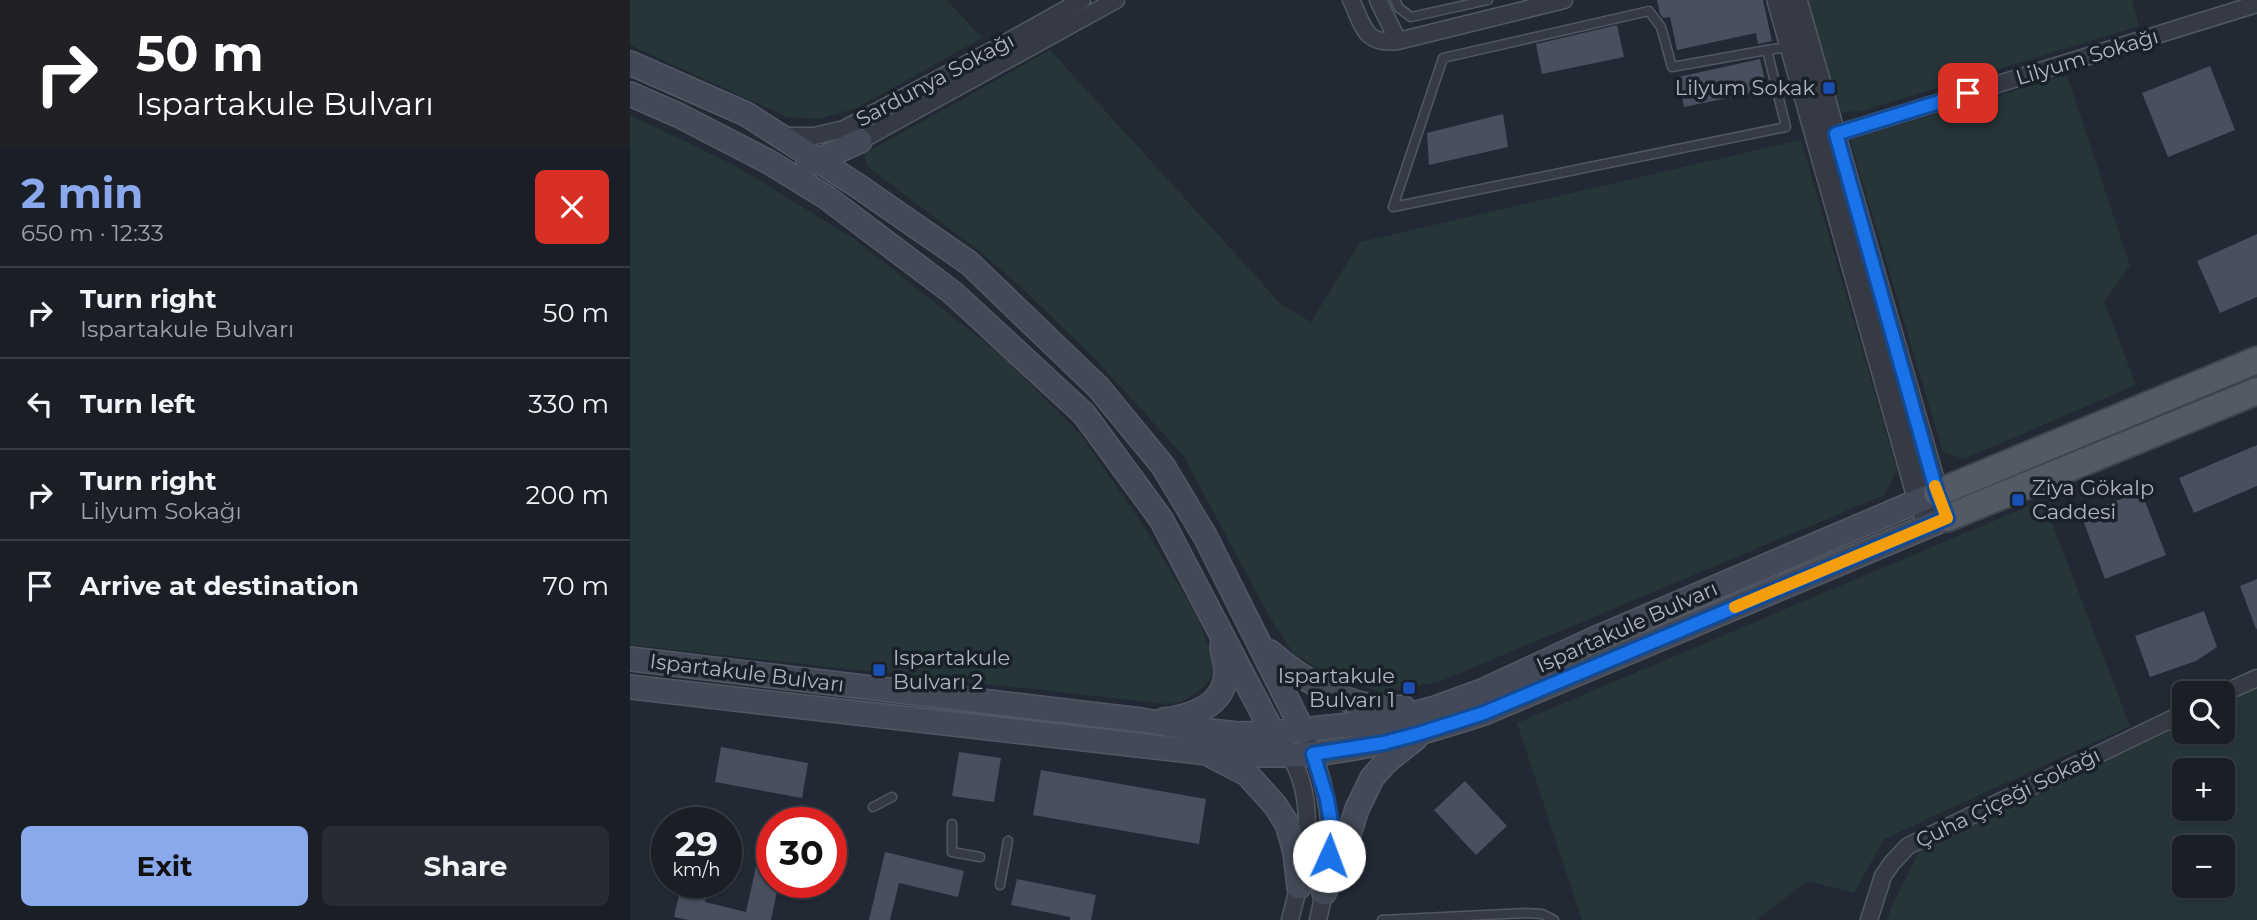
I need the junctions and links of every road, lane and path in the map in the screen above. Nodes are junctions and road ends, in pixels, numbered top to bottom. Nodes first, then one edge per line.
1 (1082, 0) edge
2 (1116, 0) edge
3 (1352, 0) edge
4 (1377, 0) edge
5 (1395, 0) edge
6 (1489, 0) edge
7 (1564, 0) edge
8 (1779, 0) edge
9 (1796, 0) edge
10 (2257, 4) edge
11 (1398, 41) junction
12 (1024, 42) junction
13 (1791, 46) junction
14 (1767, 50) junction
15 (630, 63) edge
16 (630, 94) edge
17 (781, 136) junction
18 (1827, 137) junction
19 (860, 141) junction
20 (818, 159) junction
21 (769, 162) junction
22 (859, 186) junction
23 (2257, 360) edge
24 (2257, 391) edge
25 (1928, 497) junction
26 (1939, 522) junction
27 (1220, 632) junction
28 (1259, 643) junction
29 (630, 659) edge
30 (2257, 678) edge
31 (630, 687) edge
32 (2235, 688) edge
33 (1462, 699) junction
34 (2172, 719) edge
35 (1141, 720) junction
36 (1304, 731) junction
37 (1273, 733) junction
38 (1421, 733) junction
39 (1207, 753) junction
40 (1313, 754) junction
41 (1290, 755) junction
42 (892, 797) dead end
43 (873, 807) dead end
44 (952, 824) dead end
45 (1008, 841) dead end
46 (980, 857) dead end
47 (1000, 885) dead end
48 (1299, 887) junction
49 (1324, 893) junction
50 (1290, 920) edge
51 (1318, 920) edge
52 (1382, 920) edge
53 (1554, 920) edge
54 (1869, 920) edge

1 - 12 street, Sardunya Sokağı
2 - 12 street, Sardunya Sokağı
3 - 11 street
4 - 11 street
5 - 6 lane
7 - 11 street
8 - 13 street
9 - 18 street
10 - 18 street, Lilyum Sokağı
12 - 17 street, Sardunya Sokağı
12 - 19 street, Sardunya Sokağı
13 - 14 lane
13 - 18 street
14 - 14 lane
15 - 17 main road
16 - 21 main road
17 - 20 main road
18 - 25 street
19 - 20 main road
19 - 22 main road
20 - 21 main road
20 - 22 main road
21 - 27 main road
22 - 28 main road
23 - 25 main road, Ispartakule Bulvarı
24 - 26 main road, Ispartakule Bulvarı
25 - 26 street
25 - 33 main road, Ispartakule Bulvarı
26 - 38 main road, Ispartakule Bulvarı
27 - 35 main road
27 - 37 main road
28 - 33 main road
28 - 36 main road
29 - 35 main road, Ispartakule Bulvarı
30 - 32 street
31 - 39 main road, Ispartakule Bulvarı
33 - 36 main road, Ispartakule Bulvarı
34 - 54 street, Çuha Çiçeği Sokağı
35 - 37 main road, Ispartakule Bulvarı
36 - 37 main road, Ispartakule Bulvarı
36 - 40 street
37 - 41 street
38 - 40 main road, Ispartakule Bulvarı
38 - 49 main road
39 - 41 main road, Ispartakule Bulvarı
39 - 48 main road
40 - 41 main road, Ispartakule Bulvarı
40 - 49 street
41 - 48 street
42 - 43 lane
44 - 46 lane
45 - 47 lane
48 - 50 street
49 - 51 street
52 - 53 lane

